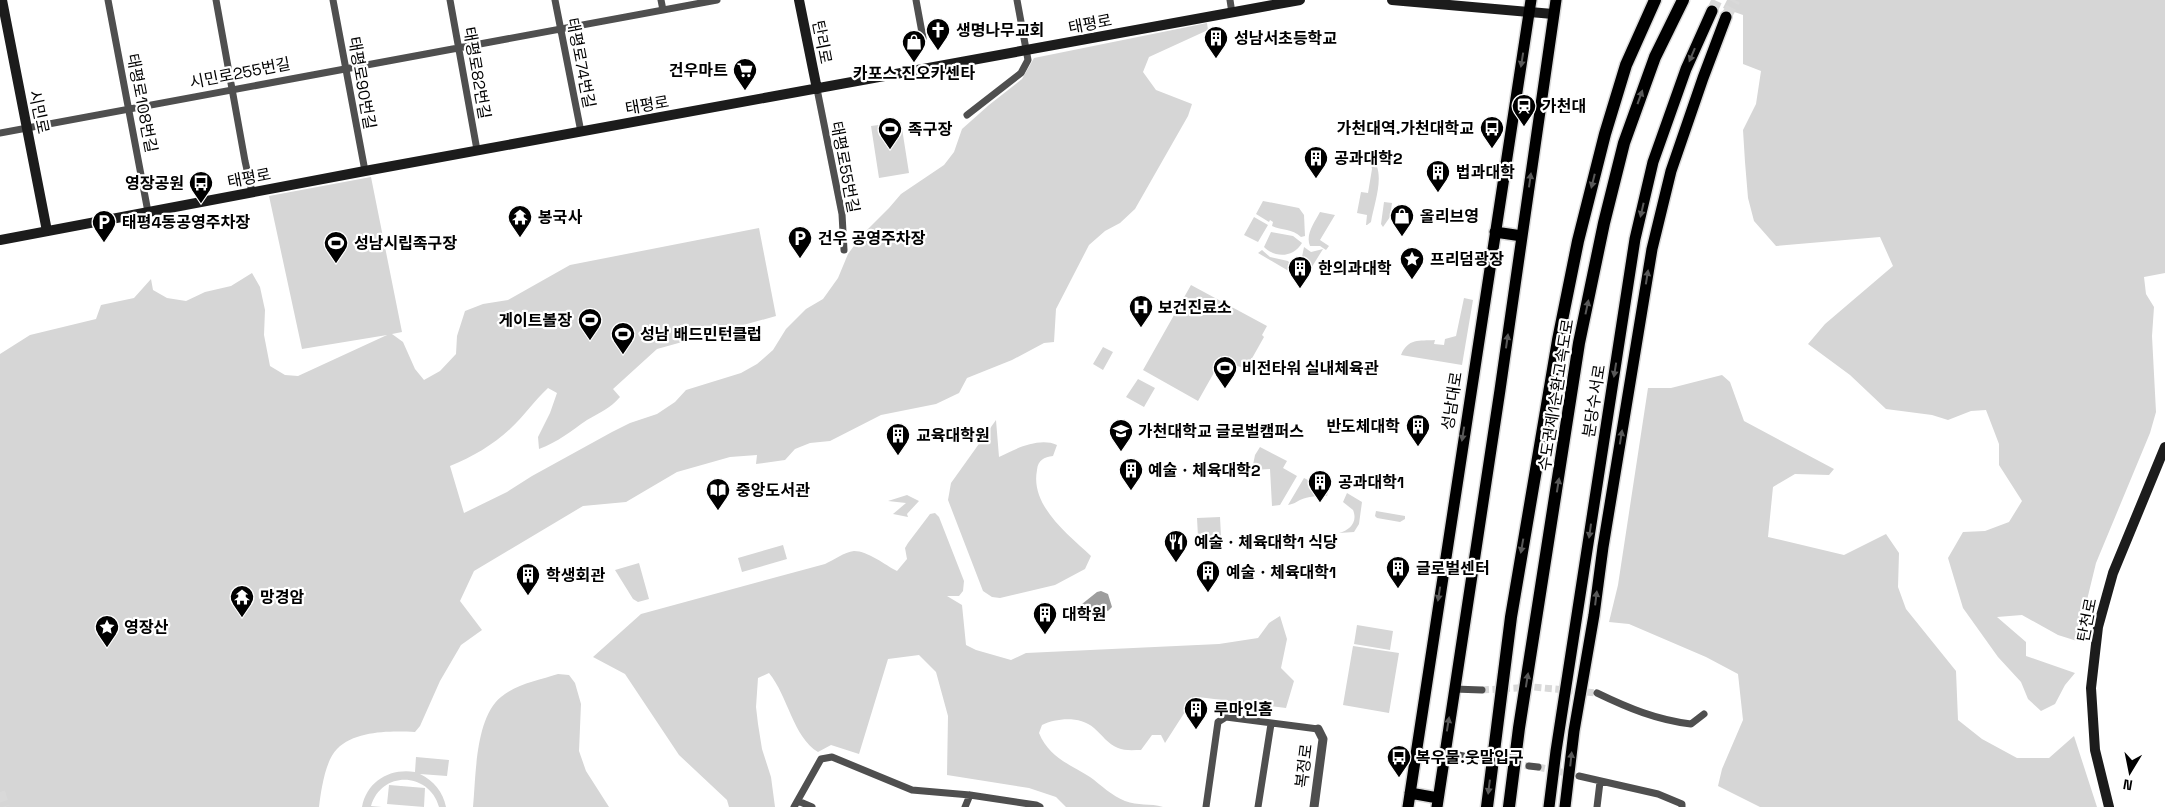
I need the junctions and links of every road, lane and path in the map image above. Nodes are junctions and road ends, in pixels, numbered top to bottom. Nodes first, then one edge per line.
1 (2, 0) edge
2 (108, 0) edge
3 (216, 0) edge
4 (333, 0) edge
5 (450, 0) edge
6 (556, 0) edge
7 (661, 0) edge
8 (717, 0) edge
9 (799, 0) edge
10 (916, 0) edge
11 (1017, 0) edge
12 (1230, 0) edge
13 (1300, 0) edge
14 (1392, 0) edge
15 (1531, 0) edge
16 (1556, 0) edge
17 (1655, 0) edge
18 (1683, 0) edge
19 (1415, 1) edge
20 (663, 10) junction
21 (1712, 11) tunnel mouth
22 (1529, 12) junction
23 (1232, 13) junction
24 (1553, 14) junction
25 (1726, 17) tunnel mouth
26 (560, 28) junction
27 (923, 38) dead end
28 (458, 46) junction
29 (1027, 51) junction
30 (346, 68) junction
31 (232, 89) junction
32 (817, 90) junction
33 (128, 108) junction
34 (967, 115) dead end
35 (27, 127) junction
36 (581, 132) junction
37 (0, 133) edge
38 (477, 150) junction
39 (365, 171) junction
40 (252, 192) junction
41 (148, 212) junction
42 (46, 231) junction
43 (1495, 232) junction
44 (1522, 236) junction
45 (0, 240) edge
46 (844, 250) dead end
47 (2165, 447) edge
48 (1454, 689) junction
49 (1482, 690) tunnel mouth
50 (1597, 693) tunnel mouth
51 (1704, 714) dead end
52 (1271, 724) junction
53 (1318, 729) joint
54 (1444, 752) junction
55 (1473, 758) tunnel mouth
56 (1529, 766) tunnel mouth
57 (1538, 767) tunnel mouth
58 (1579, 776) tunnel mouth
59 (1600, 782) junction
60 (1410, 793) junction
61 (970, 795) junction
62 (1437, 802) edge
63 (796, 804) edge
64 (1685, 806) edge
65 (812, 807) edge
66 (965, 807) edge
67 (1040, 807) edge
68 (1206, 807) edge
69 (1258, 807) edge
70 (1314, 807) edge
71 (1408, 807) edge
72 (1487, 807) edge
73 (1509, 807) edge
74 (1549, 807) edge
75 (1565, 807) edge
76 (1597, 807) edge
77 (2109, 807) edge

1 - 35 main road, 시민로
2 - 33 street, 태평로108번길
3 - 31 street
4 - 30 street, 태평로90번길
5 - 28 street, 태평로82번길
6 - 26 street, 태평로74번길
7 - 20 street
8 - 20 street, 시민로255번길
9 - 32 main road, 탄리로
10 - 27 street
11 - 29 street
12 - 23 street
13 - 23 main road, 태평로
14 - 19 main road
15 - 22 main road, 성남대로
16 - 24 main road
17 -> 72 highway, 수도권제1순환고속도로
73 -> 18 highway, 수도권제1순환고속도로
19 - 22 main road
20 - 26 street, 시민로255번길
21 -> 74 main road, 분당수서로
22 - 24 main road
22 -> 43 main road, 성남대로
23 - 29 main road, 태평로
44 -> 24 main road
75 -> 25 main road, 분당수서로
26 - 28 street, 시민로255번길
26 - 36 street, 태평로74번길
28 - 30 street, 시민로255번길
28 - 38 street, 태평로82번길
29 - 32 main road, 태평로
29 - 34 street
30 - 31 street, 시민로255번길
30 - 39 street, 태평로90번길
31 - 33 street, 시민로255번길
31 - 40 street
32 - 36 main road, 태평로
32 - 46 street, 태평로55번길
33 - 35 street, 시민로255번길
33 - 41 street, 태평로108번길
35 - 37 street, 시민로255번길
35 - 42 main road, 시민로
36 - 38 main road, 태평로
38 - 39 main road, 태평로
39 - 40 main road, 태평로
40 - 41 main road, 태평로
41 - 42 main road, 태평로
42 - 45 main road, 태평로
43 - 44 main road
43 -> 60 main road, 성남대로
48 -> 44 main road
47 - 77 main road, 탄천로
48 - 49 street
54 -> 48 main road
50 - 51 street
52 - 53 street
52 - 68 street
52 - 69 street
53 - 70 street, 복정로
54 - 55 street
54 - 62 main road
56 - 57 street
58 - 59 street
59 - 64 street
59 - 76 street
60 - 62 main road
60 - 71 main road, 성남대로
61 - 63 street
61 - 66 street
61 - 67 street
63 - 65 street

